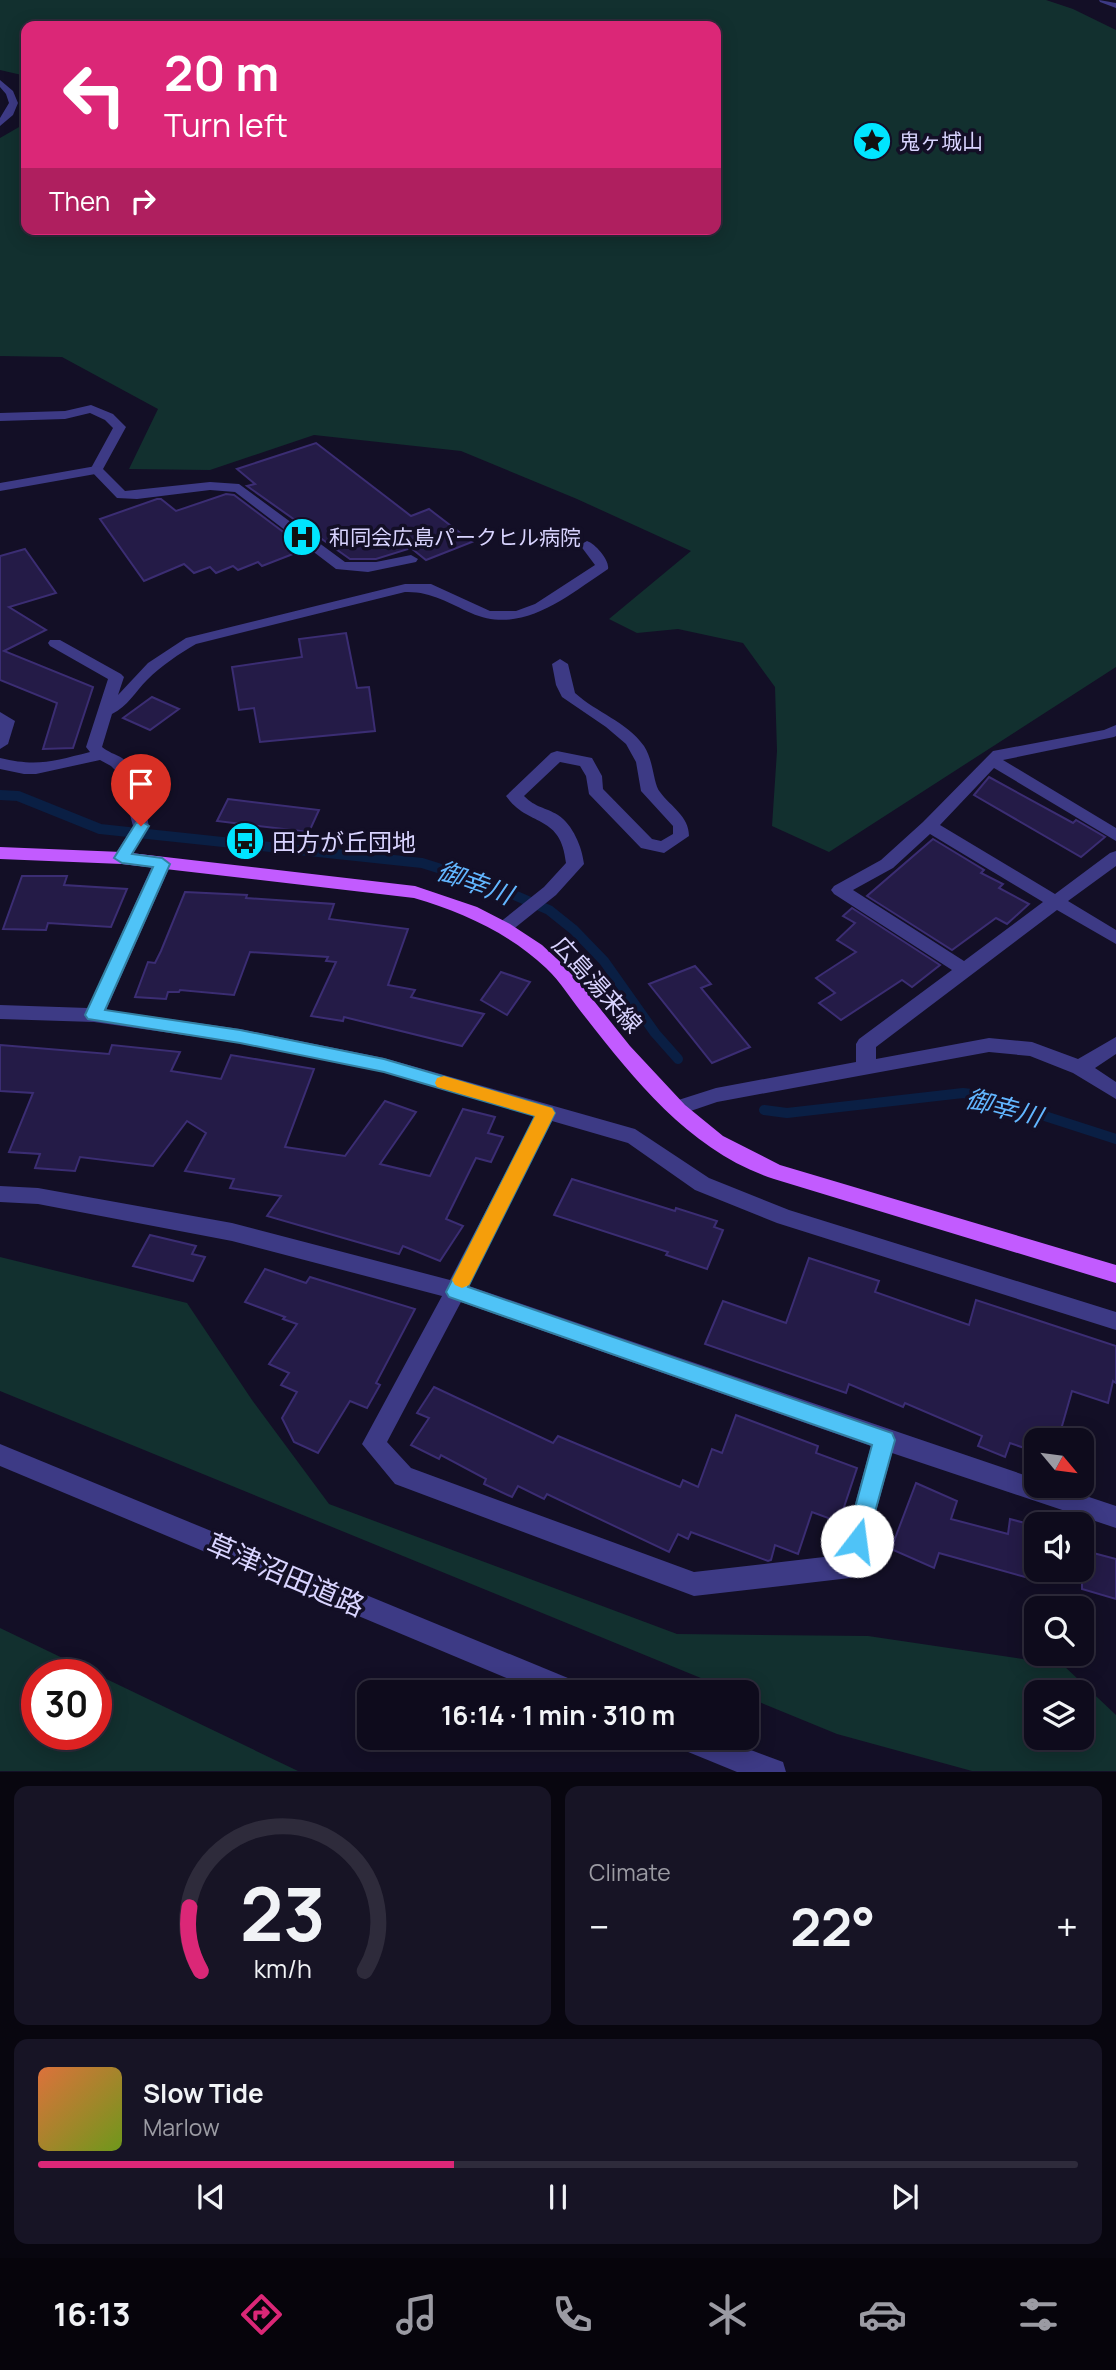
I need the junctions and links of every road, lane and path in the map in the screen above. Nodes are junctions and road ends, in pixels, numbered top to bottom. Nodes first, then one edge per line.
1 (1103, 0) edge
2 (1116, 6) edge
3 (0, 83) edge
4 (0, 123) edge
5 (0, 417) edge
6 (96, 470) junction
7 (0, 487) edge
8 (587, 545) dead end
9 (411, 559) dead end
10 (55, 643) dead end
11 (560, 664) dead end
12 (106, 711) junction
13 (0, 717) edge
14 (1113, 734) edge
15 (0, 744) edge
16 (100, 755) junction
17 (992, 760) junction
18 (0, 763) edge
19 (929, 826) junction
20 (1116, 835) edge
21 (0, 853) edge
22 (1116, 857) edge
23 (122, 858) junction
24 (162, 864) junction
25 (1053, 901) junction
26 (505, 927) junction
27 (1116, 938) edge
28 (963, 969) junction
29 (0, 1012) edge
30 (94, 1015) junction
31 (1116, 1044) edge
32 (1080, 1068) junction
33 (866, 1069) junction
34 (1116, 1092) edge
35 (676, 1108) junction
36 (546, 1113) junction
37 (0, 1194) edge
38 (1116, 1274) edge
39 (456, 1292) junction
40 (1116, 1321) edge
41 (884, 1440) junction
42 (0, 1455) edge
43 (1116, 1517) edge
44 (542, 1680) edge
45 (716, 1750) edge
46 (773, 1772) edge

1 - 2 street
3 - 4 street
5 - 6 street
6 - 7 street
6 - 9 street
8 - 12 street
10 - 12 street
11 - 26 street
12 - 16 street
13 - 15 street
14 - 17 street
16 - 18 street
16 - 23 street
17 - 19 street
17 - 20 street
19 - 25 street
19 - 28 street
21 - 23 main road, 広島湯来線
22 - 25 street
23 - 24 main road, 広島湯来線
24 - 26 main road, 広島湯来線
24 - 30 street
25 - 27 street
25 - 28 street
26 - 35 main road, 広島湯来線
28 - 33 street
29 - 30 street
30 - 36 street
31 - 32 street
32 - 33 street
32 - 34 street
33 - 35 street
35 - 38 main road, 広島湯来線
36 - 39 street
36 - 40 street
37 - 39 street
39 - 41 street
39 - 41 street
41 - 43 street
42 - 44 street, 草津沼田道路
45 - 46 street

